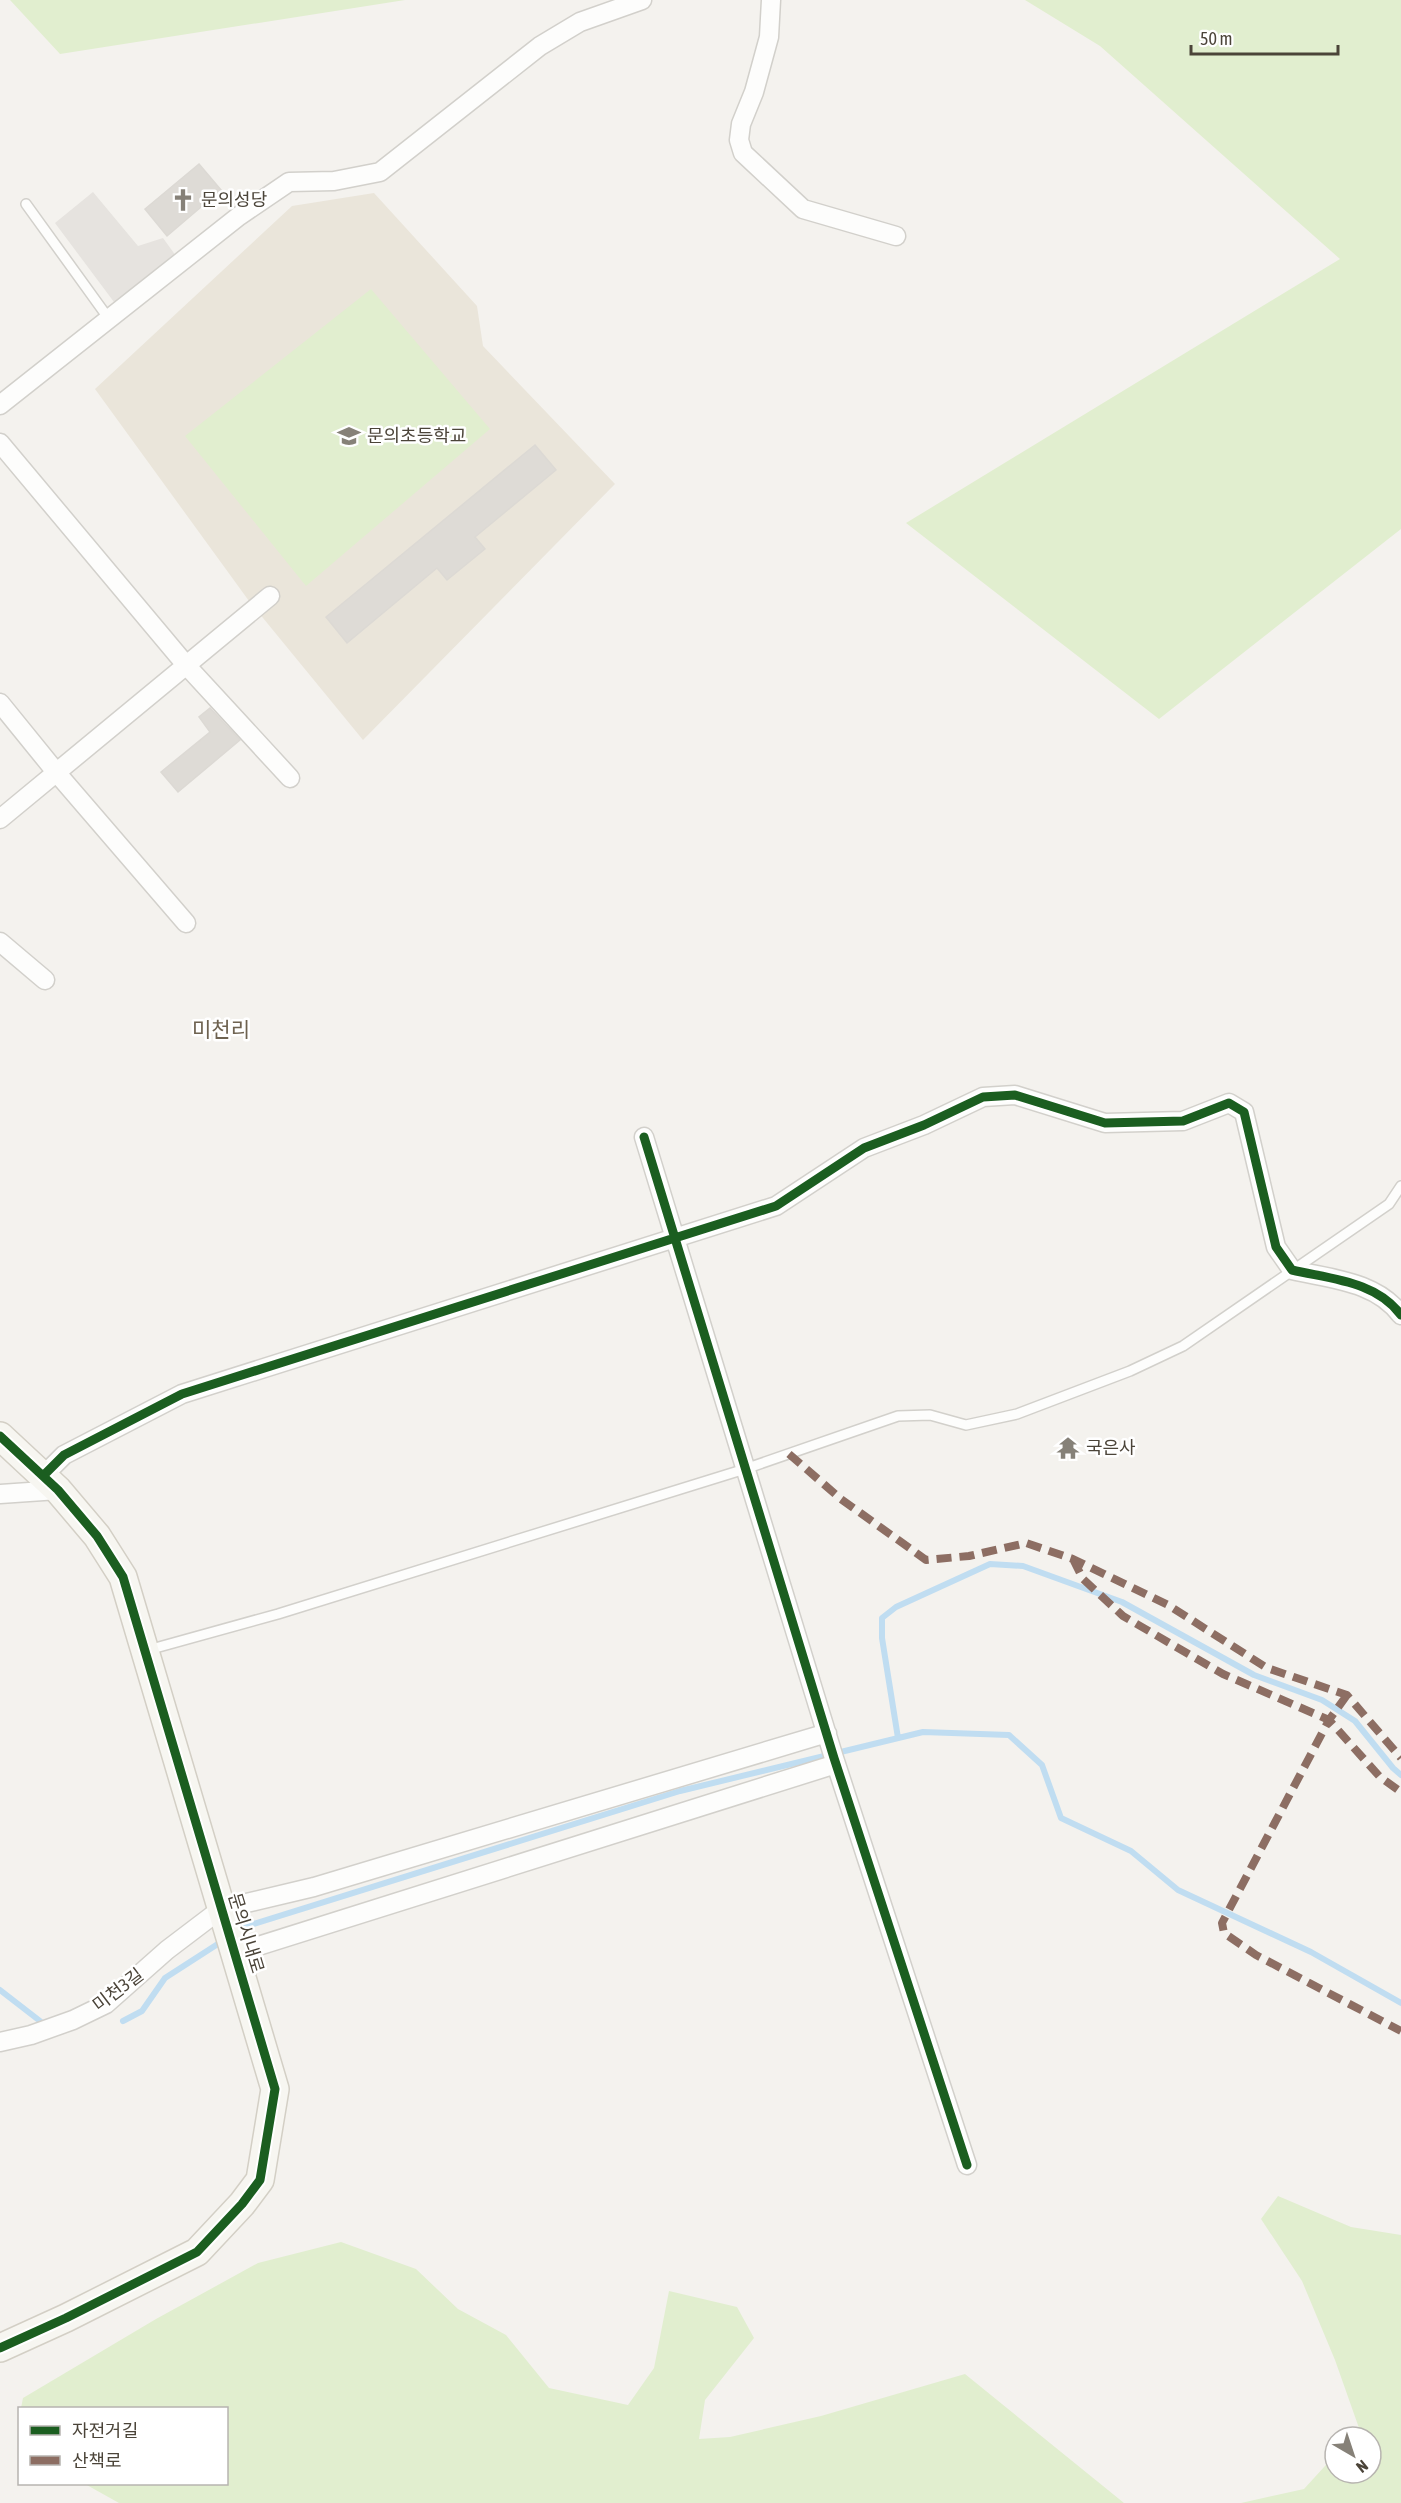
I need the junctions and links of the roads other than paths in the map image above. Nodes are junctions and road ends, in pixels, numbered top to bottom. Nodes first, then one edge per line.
1 (642, 0) edge
2 (771, 0) edge
3 (26, 204) dead end
4 (896, 236) dead end
5 (109, 319) junction
6 (0, 405) edge
7 (0, 443) edge
8 (270, 596) dead end
9 (186, 665) junction
10 (0, 703) edge
11 (56, 772) junction
12 (290, 778) dead end
13 (0, 819) edge
14 (186, 923) dead end
15 (0, 942) edge
16 (45, 980) dead end
17 (644, 1137) dead end
18 (1401, 1186) edge
19 (675, 1238) junction
20 (1292, 1270) junction
21 (1401, 1315) edge
22 (0, 1436) edge
23 (745, 1469) junction
24 (51, 1483) junction
25 (0, 1494) edge
26 (146, 1650) junction
27 (828, 1737) junction
28 (835, 1761) junction
29 (229, 1932) junction
30 (1, 2039) edge
31 (967, 2165) dead end
32 (0, 2348) edge

1 - 5 street
2 - 4 street
3 - 5 lane
5 - 6 street
7 - 9 street
8 - 9 street
9 - 11 street
9 - 12 street
10 - 11 street
11 - 13 street
11 - 14 street
15 - 16 street
17 - 19 street
18 - 20 lane
19 - 20 street
19 - 23 street
19 - 24 street
20 - 21 street
20 - 23 lane
22 - 24 street, 문의시내로
23 - 26 lane
23 - 27 street
24 - 25 street
24 - 26 street, 문의시내로
26 - 29 street, 문의시내로
27 - 28 street
27 - 29 street
28 - 29 street
28 - 31 street
29 - 30 street, 미천3길
29 - 32 street, 문의시내로

